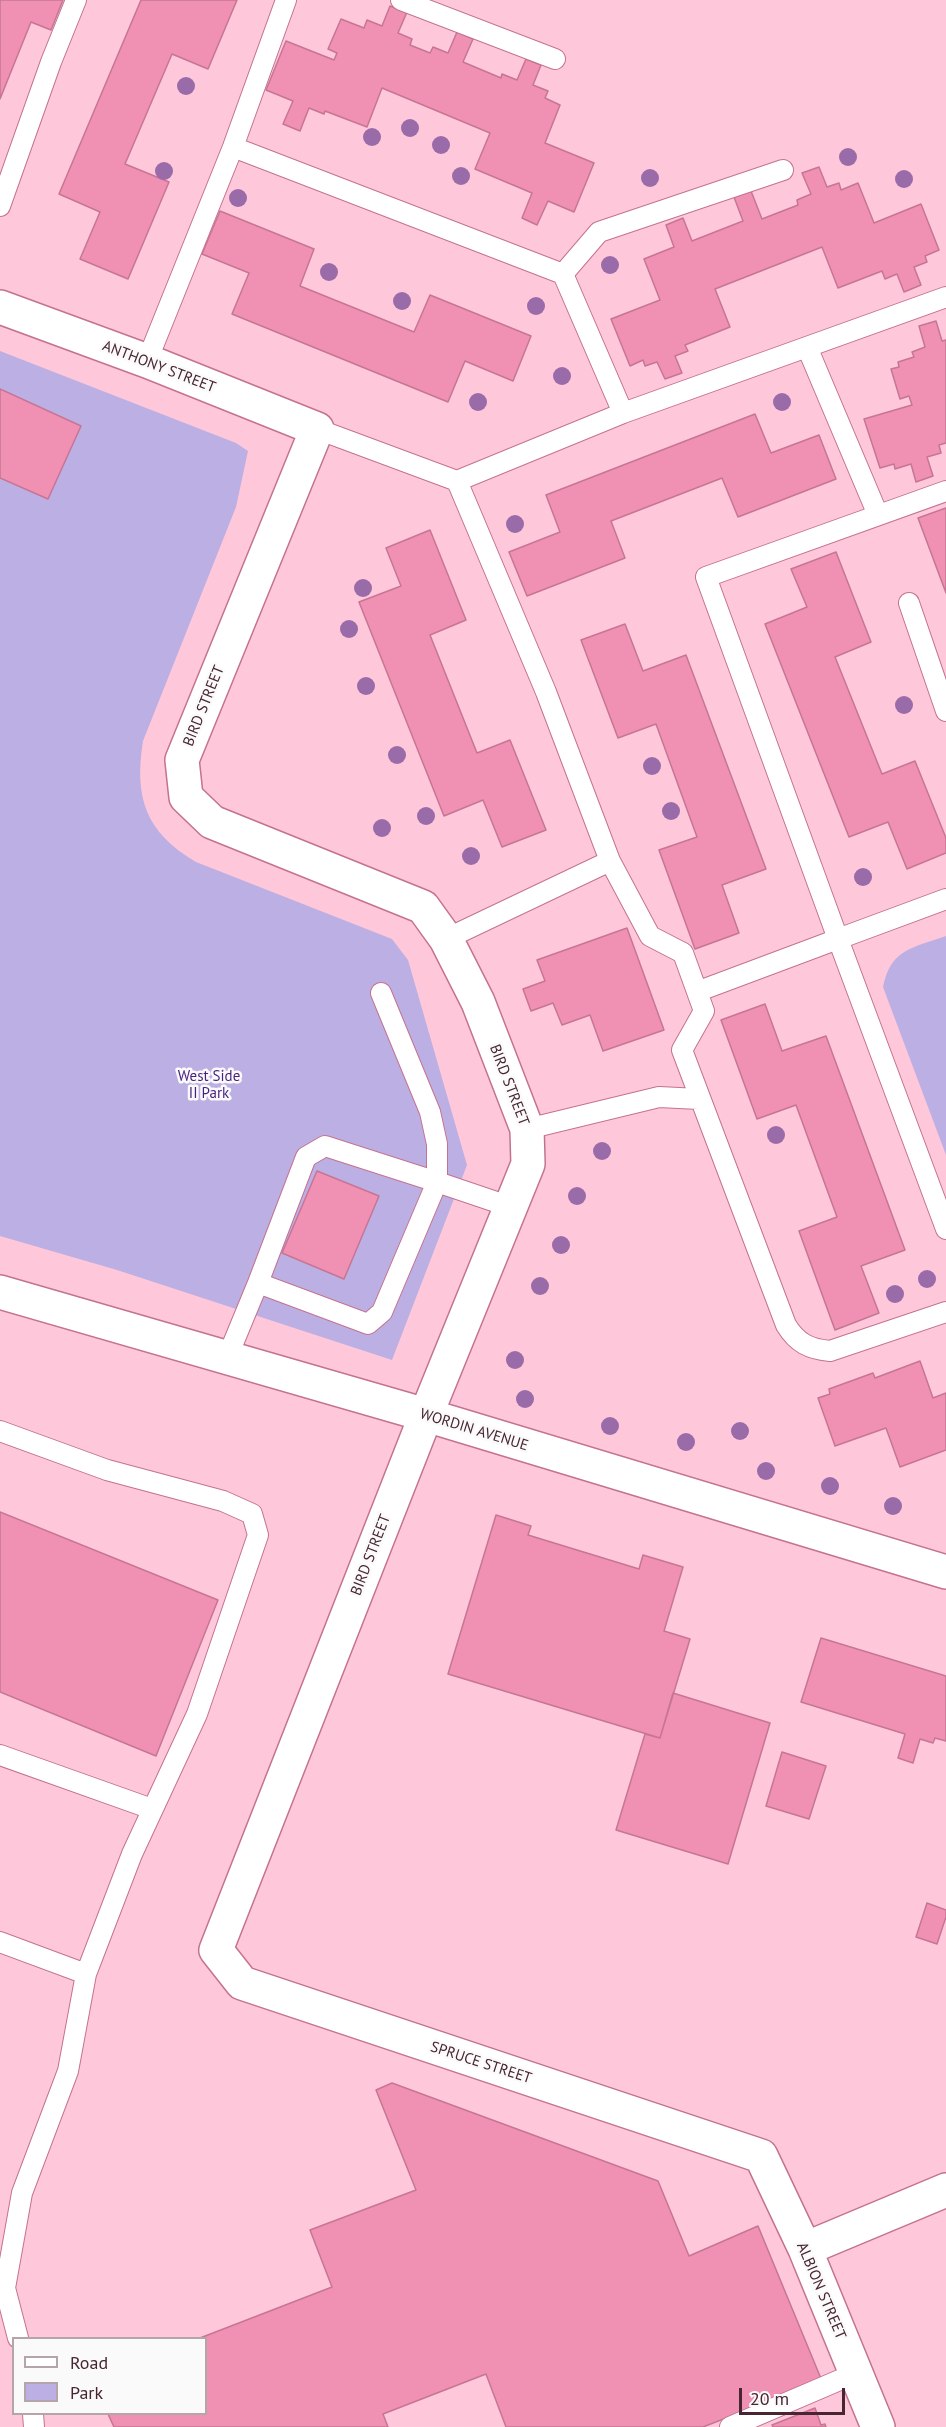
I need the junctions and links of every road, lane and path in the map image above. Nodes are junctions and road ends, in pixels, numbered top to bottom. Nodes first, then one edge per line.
1 (76, 0) edge
2 (286, 0) edge
3 (401, 0) edge
4 (555, 59) dead end
5 (233, 147) junction
6 (783, 170) dead end
7 (0, 206) edge
8 (563, 274) junction
9 (946, 297) edge
10 (0, 307) edge
11 (807, 347) junction
12 (147, 361) junction
13 (623, 413) junction
14 (317, 429) junction
15 (457, 482) junction
16 (946, 491) edge
17 (878, 515) junction
18 (909, 603) dead end
19 (946, 711) edge
20 (610, 861) junction
21 (946, 899) edge
22 (446, 939) junction
23 (838, 939) junction
24 (699, 991) junction
25 (381, 993) dead end
26 (699, 1099) junction
27 (527, 1129) junction
28 (437, 1182) junction
29 (511, 1207) junction
30 (946, 1229) edge
31 (258, 1282) junction
32 (0, 1292) edge
33 (946, 1311) edge
34 (227, 1358) junction
35 (426, 1415) junction
36 (0, 1431) edge
37 (946, 1572) edge
38 (0, 1755) edge
39 (152, 1809) junction
40 (0, 1942) edge
41 (216, 1950) joint
42 (86, 1974) junction
43 (761, 2156) joint
44 (946, 2190) edge
45 (805, 2248) junction
46 (18, 2337) edge
47 (856, 2373) junction
48 (730, 2427) edge
49 (878, 2427) edge

1 - 7 lane
2 - 5 lane
3 - 4 lane
5 - 8 lane
5 - 12 lane
6 - 8 lane
8 - 13 lane
9 - 11 lane
10 - 12 street, ANTHONY STREET
11 - 13 lane
11 - 17 lane
12 - 14 street, ANTHONY STREET
13 - 15 lane
14 - 15 lane
14 - 22 street, BIRD STREET
15 - 20 lane
16 - 17 lane
17 - 23 lane
18 - 19 lane
20 - 22 lane
20 - 24 lane
21 - 23 lane
22 - 27 street, BIRD STREET
23 - 24 lane
23 - 30 lane
24 - 26 lane
25 - 28 lane
26 - 27 lane
26 - 33 lane
27 - 29 street, BIRD STREET
28 - 29 lane
28 - 31 lane
28 - 31 lane
29 - 35 street, BIRD STREET
31 - 34 lane
32 - 34 street, WORDIN AVENUE
34 - 35 street, WORDIN AVENUE
35 - 37 street, WORDIN AVENUE
35 - 41 street, BIRD STREET
36 - 39 lane
38 - 39 lane
39 - 42 lane
40 - 42 lane
41 - 43 street, SPRUCE STREET
42 - 46 lane
43 - 45 street, ALBION STREET
44 - 45 street
45 - 47 street, ALBION STREET
47 - 48 lane
47 - 49 street, ALBION STREET

